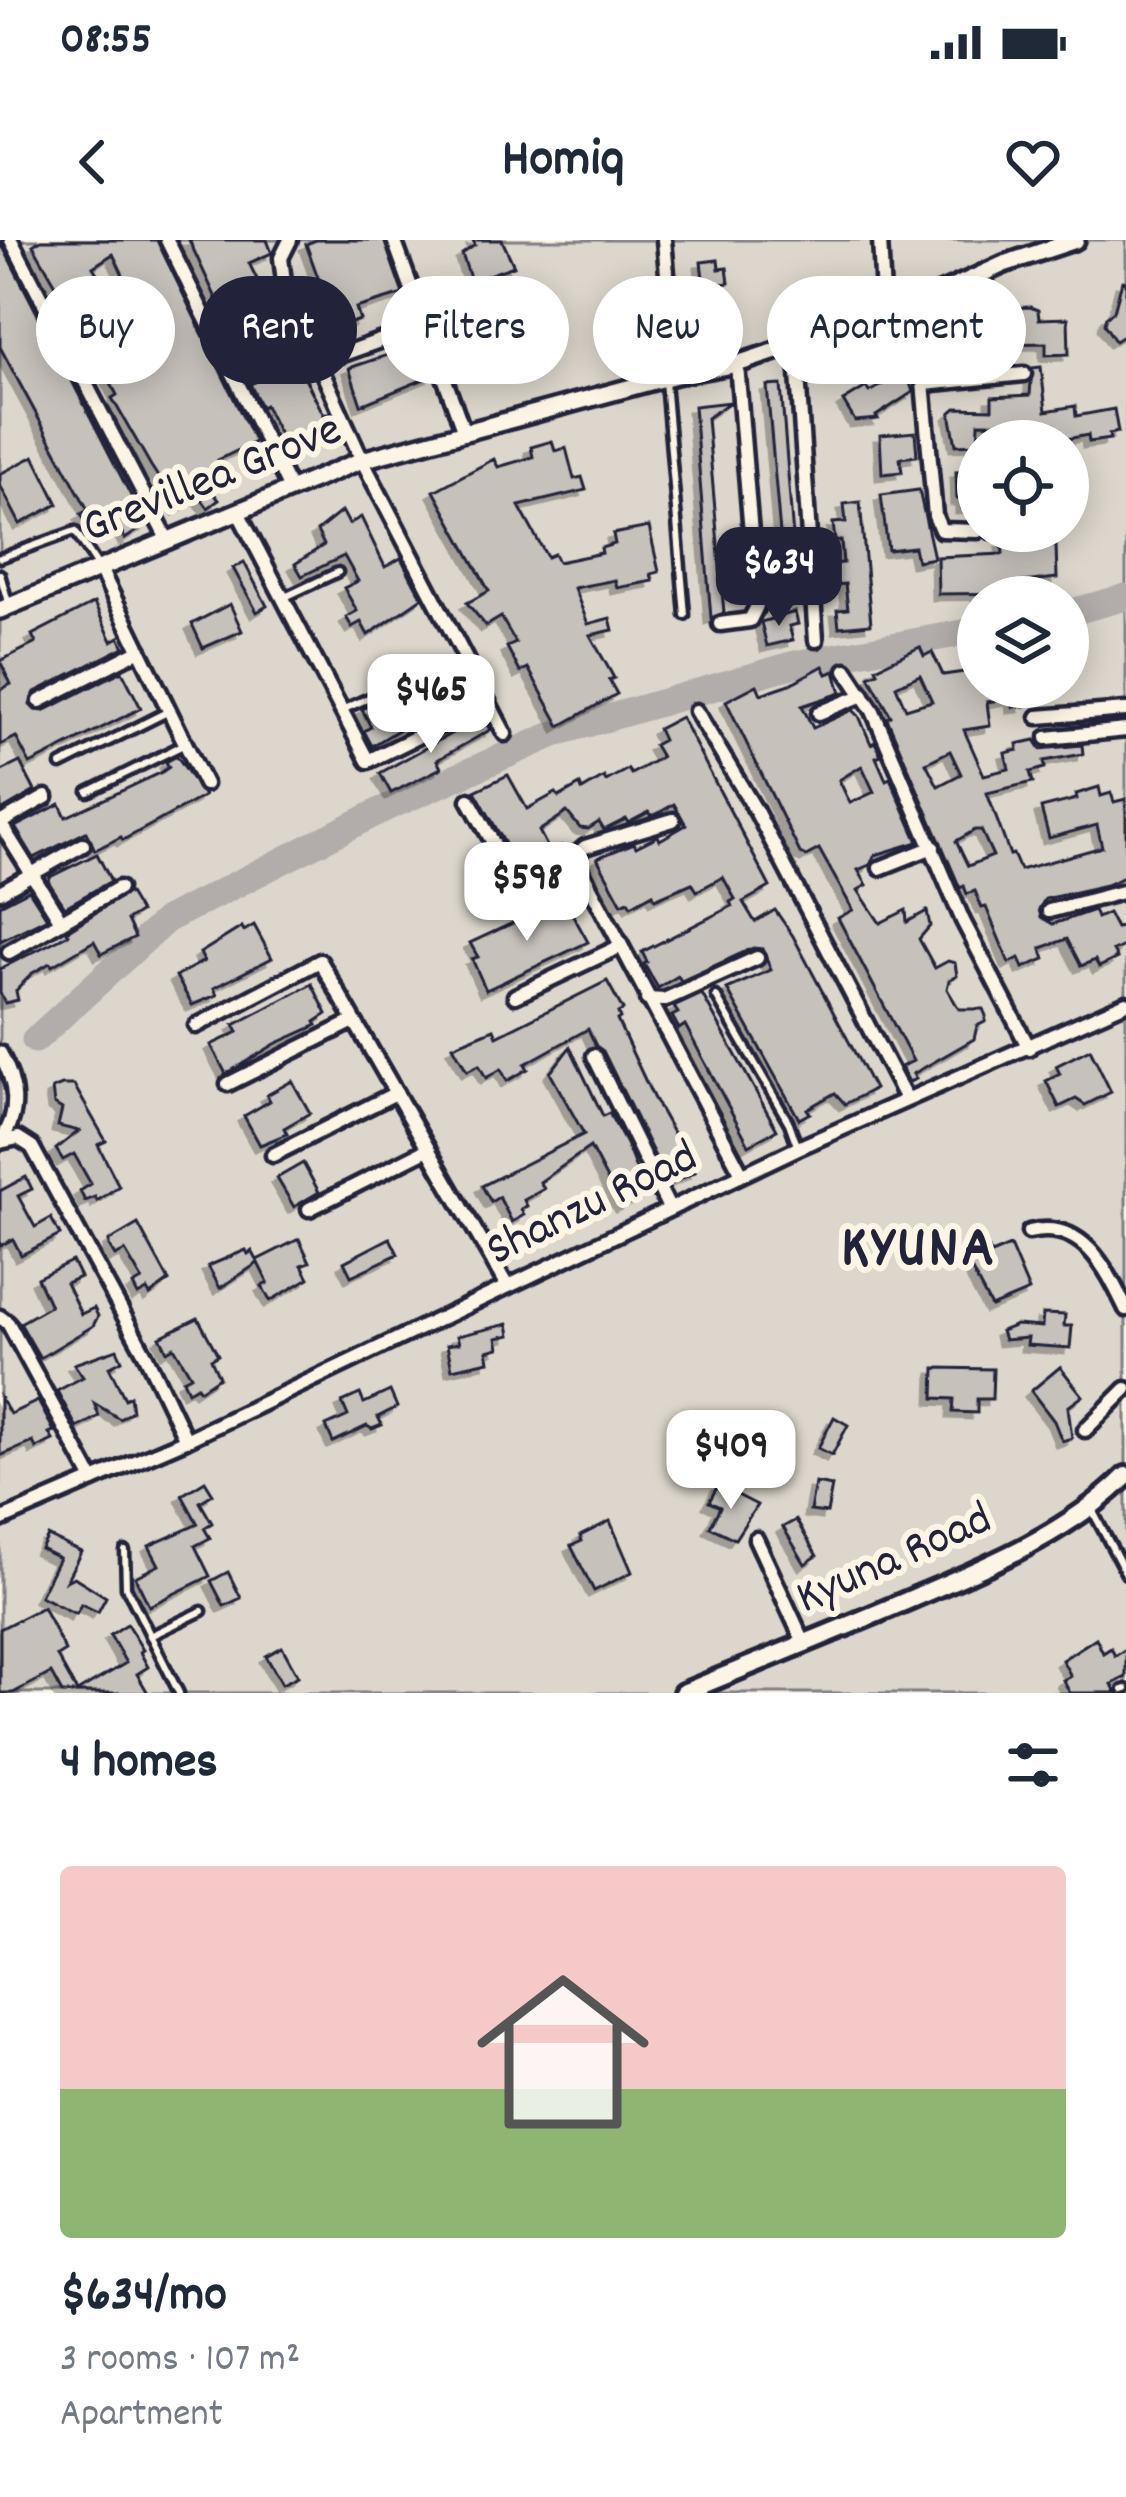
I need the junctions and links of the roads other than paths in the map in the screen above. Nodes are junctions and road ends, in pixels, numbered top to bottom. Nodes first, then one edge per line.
1 (11, 240) edge
2 (167, 240) edge
3 (290, 240) edge
4 (394, 240) edge
5 (664, 240) edge
6 (880, 240) edge
7 (1076, 240) edge
8 (282, 276) edge
9 (666, 276) edge
10 (882, 276) edge
11 (978, 276) edge
12 (328, 384) edge
13 (641, 384) edge
14 (671, 384) edge
15 (739, 384) edge
16 (799, 384) edge
17 (923, 384) edge
18 (464, 432) junction
19 (362, 460) junction
20 (290, 490) junction
21 (238, 512) junction
22 (957, 530) edge
23 (167, 539) junction
24 (0, 558) edge
25 (100, 569) junction
26 (338, 572) dead end
27 (0, 574) edge
28 (283, 598) junction
29 (5, 608) edge
30 (685, 615) dead end
31 (720, 624) dead end
32 (816, 640) dead end
33 (140, 650) junction
34 (434, 669) dead end
35 (846, 670) dead end
36 (863, 694) junction
37 (40, 701) dead end
38 (488, 702) junction
39 (342, 710) junction
40 (1126, 710) edge
41 (169, 711) junction
42 (696, 711) dead end
43 (819, 713) dead end
44 (1038, 717) dead end
45 (1126, 730) edge
46 (505, 734) dead end
47 (1047, 738) dead end
48 (185, 744) junction
49 (61, 765) dead end
50 (205, 784) dead end
51 (88, 792) dead end
52 (46, 796) dead end
53 (469, 800) dead end
54 (674, 820) dead end
55 (0, 823) edge
56 (83, 845) dead end
57 (933, 847) junction
58 (880, 868) dead end
59 (580, 869) junction
60 (31, 874) junction
61 (119, 887) dead end
62 (1126, 891) edge
63 (0, 892) edge
64 (1049, 911) dead end
65 (61, 921) junction
66 (619, 947) junction
67 (9, 952) dead end
68 (757, 958) dead end
69 (515, 996) dead end
70 (716, 996) dead end
71 (647, 999) junction
72 (1126, 1003) edge
73 (354, 1021) junction
74 (196, 1026) dead end
75 (1029, 1048) junction
76 (0, 1053) edge
77 (594, 1056) dead end
78 (228, 1084) dead end
79 (396, 1093) junction
80 (906, 1100) junction
81 (0, 1142) edge
82 (798, 1148) junction
83 (428, 1149) junction
84 (273, 1155) dead end
85 (742, 1174) junction
86 (669, 1208) junction
87 (308, 1210) dead end
88 (1029, 1232) dead end
89 (507, 1286) junction
90 (1126, 1309) edge
91 (0, 1317) edge
92 (1126, 1389) edge
93 (1084, 1430) dead end
94 (186, 1440) junction
95 (1126, 1476) edge
96 (93, 1480) junction
97 (1090, 1505) junction
98 (0, 1520) edge
99 (756, 1539) dead end
100 (125, 1551) dead end
101 (1126, 1574) edge
102 (202, 1611) dead end
103 (150, 1636) junction
104 (806, 1645) junction
105 (718, 1686) edge
106 (179, 1693) edge
107 (683, 1693) edge

1 - 23 street
2 - 20 street
3 - 8 street
4 - 18 street
5 - 9 street
6 - 10 street
7 - 11 street, Grevillea Grove
12 - 19 street
13 - 18 street, Grevillea Grove
14 - 30 lane
15 - 31 street
16 - 32 street
17 - 22 street
18 - 19 street, Grevillea Grove
19 - 20 street, Grevillea Grove
19 - 38 street
20 - 21 street, Grevillea Grove
21 - 23 street, Grevillea Grove
21 - 28 street
23 - 25 street, Grevillea Grove
24 - 25 lane
25 - 29 street, Grevillea Grove
25 - 33 street
26 - 28 lane
27 - 29 lane
28 - 39 street
33 - 37 street
33 - 41 street
34 - 39 lane
35 - 36 street
36 - 43 street
36 - 57 street
38 - 39 street
38 - 46 street
40 - 44 street
41 - 48 street
41 - 49 lane
42 - 80 street
45 - 47 street
48 - 50 street
48 - 51 lane
52 - 55 street
53 - 59 street
54 - 59 street
55 - 60 street
56 - 60 street
57 - 58 street
57 - 75 street
59 - 66 street
60 - 63 street
60 - 65 street
61 - 65 street
62 - 64 street
65 - 67 street
66 - 69 street
66 - 71 street
68 - 71 street
70 - 82 lane
71 - 85 street
72 - 75 street, Shanzu Road
73 - 74 street
73 - 78 street
73 - 79 street
75 - 80 street, Shanzu Road
76 - 81 street
77 - 86 street
79 - 83 street
79 - 84 street
80 - 82 street, Shanzu Road
81 - 94 street
82 - 85 street, Shanzu Road
83 - 87 street
83 - 89 street
85 - 86 street, Shanzu Road
86 - 89 street, Shanzu Road
88 - 90 street
89 - 94 street, Shanzu Road
91 - 96 street
92 - 93 street
94 - 96 street, Shanzu Road
95 - 97 main road, Kyuna Road
96 - 98 street, Shanzu Road
97 - 101 lane
97 - 104 main road, Kyuna Road
99 - 104 street
100 - 103 lane
102 - 103 lane
103 - 106 lane
104 - 105 main road, Kyuna Road
105 - 107 main road, Kyuna Road

